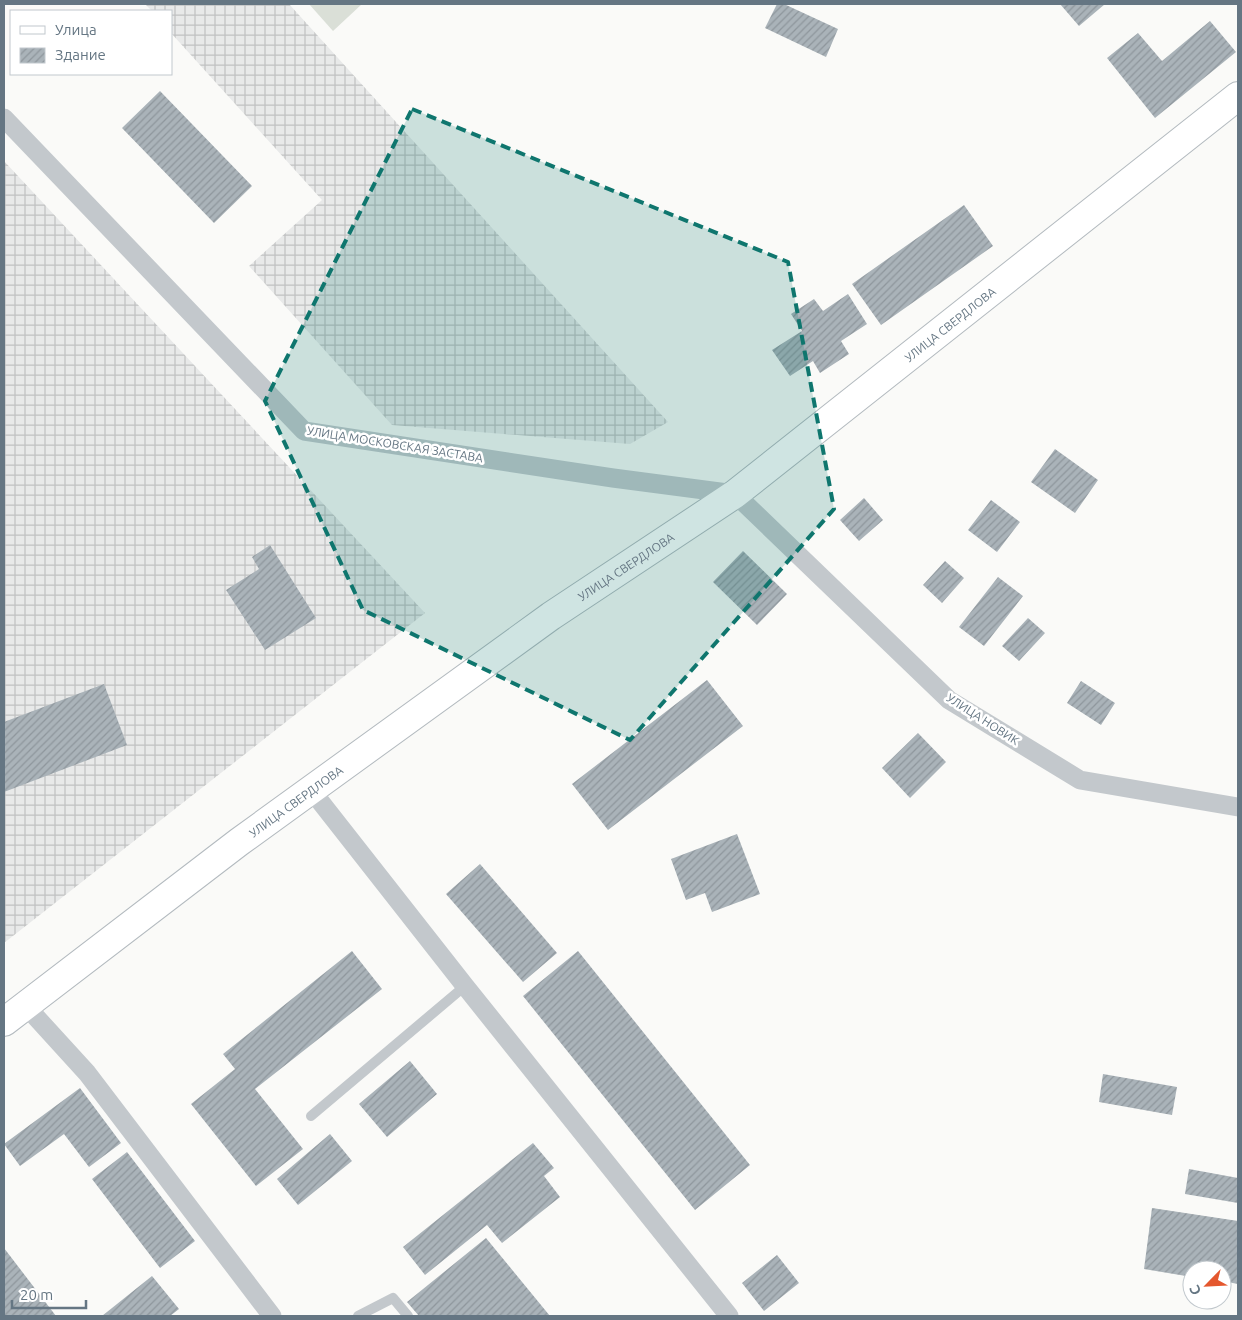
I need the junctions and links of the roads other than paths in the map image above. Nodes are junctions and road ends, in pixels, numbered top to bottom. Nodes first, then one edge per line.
1 (1238, 96) edge
2 (4, 118) edge
3 (735, 494) junction
4 (312, 791) junction
5 (1238, 806) edge
6 (465, 986) junction
7 (26, 1005) junction
8 (4, 1022) edge
9 (311, 1116) dead end
10 (272, 1316) edge
11 (358, 1316) edge
12 (408, 1316) edge
13 (729, 1316) edge

1 - 3 main road, УЛИЦА СВЕРДЛОВА
2 - 3 street, УЛИЦА МОСКОВСКАЯ ЗАСТАВА
3 - 4 main road, УЛИЦА СВЕРДЛОВА
3 - 5 street, УЛИЦА НОВИК
4 - 6 street
4 - 7 main road, УЛИЦА СВЕРДЛОВА
6 - 9 lane
6 - 13 street
7 - 8 main road, УЛИЦА СВЕРДЛОВА
7 - 10 street
11 - 12 lane

